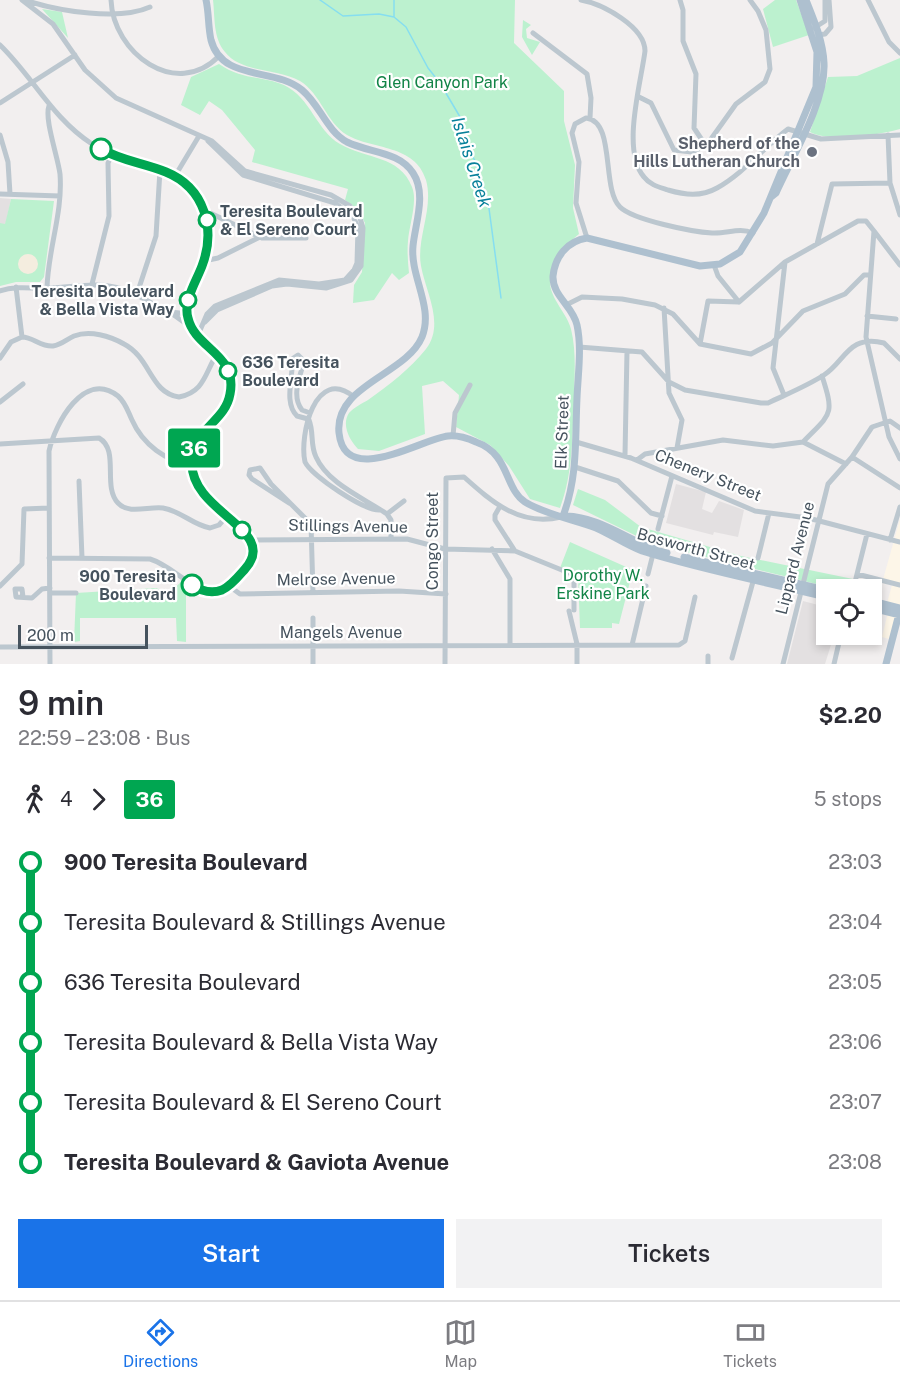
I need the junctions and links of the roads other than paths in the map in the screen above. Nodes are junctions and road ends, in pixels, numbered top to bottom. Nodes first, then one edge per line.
1 (23, 0) edge
2 (111, 0) edge
3 (206, 0) edge
4 (581, 0) edge
5 (680, 0) edge
6 (750, 0) edge
7 (800, 0) edge
8 (806, 0) edge
9 (827, 0) edge
10 (868, 0) edge
11 (150, 7) dead end
12 (112, 14) junction
13 (815, 31) junction
14 (533, 33) dead end
15 (0, 45) edge
16 (900, 53) edge
17 (75, 55) junction
18 (219, 56) junction
19 (31, 83) junction
20 (639, 97) junction
21 (0, 103) edge
22 (49, 106) junction
23 (590, 118) junction
24 (801, 132) junction
25 (0, 135) edge
26 (888, 135) junction
27 (900, 135) edge
28 (199, 136) junction
29 (706, 146) junction
30 (112, 155) junction
31 (160, 170) junction
32 (175, 176) junction
33 (890, 183) junction
34 (0, 194) edge
35 (10, 194) junction
36 (60, 196) junction
37 (204, 210) junction
38 (900, 215) edge
39 (874, 231) junction
40 (753, 233) junction
41 (260, 237) junction
42 (306, 238) dead end
43 (586, 238) junction
44 (817, 244) junction
45 (204, 261) junction
46 (785, 262) junction
47 (714, 265) junction
48 (900, 265) edge
49 (870, 274) junction
50 (92, 284) junction
51 (16, 287) junction
52 (47, 288) junction
53 (0, 291) edge
54 (137, 294) junction
55 (739, 302) junction
56 (566, 305) junction
57 (664, 308) junction
58 (170, 312) junction
59 (187, 313) junction
60 (867, 316) junction
61 (896, 319) dead end
62 (192, 328) junction
63 (198, 335) junction
64 (22, 337) junction
65 (775, 340) junction
66 (867, 343) junction
67 (700, 344) junction
68 (579, 347) junction
69 (627, 351) junction
70 (217, 354) junction
71 (0, 358) edge
72 (900, 359) edge
73 (822, 376) junction
74 (669, 382) junction
75 (23, 384) dead end
76 (470, 385) dead end
77 (784, 395) junction
78 (354, 397) junction
79 (0, 402) edge
80 (309, 416) junction
81 (885, 422) junction
82 (900, 428) edge
83 (453, 436) junction
84 (52, 440) junction
85 (576, 442) junction
86 (802, 442) junction
87 (0, 444) edge
88 (677, 448) junction
89 (625, 455) junction
90 (852, 457) junction
91 (900, 459) edge
92 (637, 460) junction
93 (192, 462) junction
94 (846, 464) junction
95 (575, 467) junction
96 (672, 476) junction
97 (79, 481) dead end
98 (900, 488) edge
99 (404, 501) dead end
100 (289, 503) junction
101 (900, 507) edge
102 (49, 508) junction
103 (500, 508) junction
104 (566, 508) junction
105 (380, 510) junction
106 (769, 513) junction
107 (387, 514) junction
108 (563, 516) junction
109 (662, 516) junction
110 (226, 517) junction
111 (819, 521) junction
112 (600, 523) junction
113 (658, 529) dead end
114 (867, 534) junction
115 (391, 538) junction
116 (313, 539) junction
117 (251, 540) junction
118 (890, 540) junction
119 (900, 542) edge
120 (445, 549) junction
121 (492, 549) junction
122 (515, 551) junction
123 (653, 554) junction
124 (50, 558) junction
125 (82, 558) junction
126 (758, 558) dead end
127 (648, 574) dead end
128 (857, 574) junction
129 (574, 575) junction
130 (754, 576) junction
131 (584, 579) dead end
132 (856, 579) edge
133 (900, 585) edge
134 (0, 586) edge
135 (229, 586) junction
136 (646, 586) dead end
137 (802, 588) junction
138 (816, 589) edge
139 (50, 591) junction
140 (76, 593) dead end
141 (313, 593) junction
142 (816, 593) edge
143 (446, 594) junction
144 (23, 597) dead end
145 (695, 597) dead end
146 (882, 605) edge
147 (882, 609) edge
148 (900, 612) edge
149 (313, 618) dead end
150 (510, 644) junction
151 (577, 644) junction
152 (313, 645) junction
153 (445, 645) junction
154 (632, 645) junction
155 (839, 645) edge
156 (0, 647) edge
157 (50, 647) junction
158 (708, 656) dead end
159 (732, 658) dead end
160 (50, 664) edge
161 (313, 664) edge
162 (445, 664) edge
163 (577, 664) edge
164 (708, 664) edge
165 (783, 664) edge
166 (834, 664) edge
167 (886, 664) edge

1 - 12 street
1 - 17 street
2 - 12 street
3 - 18 main road
4 - 20 street
5 - 29 street
6 - 29 street
7 - 13 main road
8 - 13 main road
9 - 13 street
9 - 13 street
10 - 16 street
11 - 12 street
12 - 18 street
13 - 24 main road
14 - 23 street
15 - 19 street
17 - 19 street
17 - 28 street
18 - 78 main road
19 - 21 street
19 - 22 street
20 - 24 street
20 - 29 street
22 - 30 street
22 - 36 street
23 - 40 street
23 - 43 street
24 - 26 street
24 - 40 main road
25 - 35 street
26 - 27 street
26 - 33 street
28 - 32 street
28 - 63 street
30 - 31 street
30 - 50 street
31 - 32 street
31 - 54 street
32 - 37 street
33 - 38 street
33 - 44 street
34 - 35 street
35 - 36 street
36 - 52 street
37 - 41 street
37 - 45 street
39 - 44 street
39 - 48 street
39 - 49 street
40 - 47 main road
41 - 42 street
41 - 45 street
43 - 47 main road
43 - 56 main road, Elk Street
44 - 46 street
45 - 59 street
46 - 55 street
46 - 65 street
47 - 55 street
49 - 60 street
49 - 65 street
50 - 52 street
50 - 54 street
51 - 52 street
51 - 53 street
51 - 64 street
54 - 58 street
55 - 67 street
56 - 57 street
56 - 68 main road, Elk Street
57 - 67 street
57 - 74 street
58 - 59 street
58 - 62 street
59 - 62 street
60 - 61 street
60 - 66 street
62 - 63 street
63 - 70 street
64 - 70 street
64 - 71 street
65 - 67 street
65 - 77 street
66 - 72 street
66 - 73 street
66 - 81 street
68 - 69 street
68 - 85 main road, Elk Street
69 - 74 street
69 - 89 street
70 - 93 street
73 - 77 street
73 - 86 street
74 - 77 street
74 - 88 street
75 - 79 street
76 - 83 street
78 - 80 street
78 - 83 main road
80 - 80 street
80 - 105 street
80 - 105 street
81 - 82 street
81 - 90 street, Lippard Avenue
81 - 91 street
83 - 108 main road, Bosworth Street
84 - 87 street
84 - 93 street
84 - 102 street
84 - 110 street
85 - 89 street, Chenery Street
85 - 95 main road, Elk Street
86 - 88 street
86 - 94 street
88 - 92 street
89 - 92 street, Chenery Street
90 - 94 street, Lippard Avenue
90 - 98 street
92 - 96 street, Chenery Street
93 - 110 street
94 - 111 street, Lippard Avenue
95 - 104 main road, Elk Street
95 - 109 street
96 - 106 street, Chenery Street
96 - 109 street
97 - 125 street
99 - 107 street
100 - 100 street
100 - 116 street
101 - 118 street
102 - 124 street
102 - 134 street
103 - 108 street, Congo Street
103 - 120 street, Congo Street
103 - 122 street
104 - 108 main road, Elk Street
104 - 112 main road
105 - 107 street
106 - 111 street, Chenery Street
106 - 126 street
107 - 115 street
108 - 112 main road, Bosworth Street
108 - 123 main road, Bosworth Street
109 - 113 street
110 - 117 street
111 - 114 street, Chenery Street
111 - 137 street, Lippard Avenue
112 - 130 main road, Bosworth Street
114 - 118 street, Chenery Street
114 - 128 street
115 - 116 street, Stillings Avenue
115 - 120 street, Stillings Avenue
116 - 117 street, Stillings Avenue
116 - 141 street
117 - 135 street
118 - 119 street, Chenery Street
120 - 121 street, Stillings Avenue
120 - 143 street, Congo Street
121 - 122 street, Stillings Avenue
121 - 150 street
122 - 129 street, Stillings Avenue
123 - 127 street
123 - 130 main road, Bosworth Street
124 - 125 street
124 - 139 street
125 - 135 street
128 - 132 street
128 - 133 street
129 - 131 street, Stillings Avenue
129 - 151 street
130 - 137 main road, Bosworth Street
130 - 159 street
135 - 141 street, Melrose Avenue
136 - 154 street
137 - 138 main road, Bosworth Street
137 - 142 main road, Bosworth Street
137 - 165 street, Lippard Avenue
139 - 140 street
139 - 144 street
139 - 157 street
141 - 143 street, Melrose Avenue
143 - 153 street, Congo Street
145 - 154 street, Mangels Avenue
146 - 148 main road
147 - 148 main road
148 - 167 main road
149 - 152 street
150 - 151 street, Mangels Avenue
150 - 153 street, Mangels Avenue
151 - 154 street, Mangels Avenue
151 - 163 street
152 - 153 street, Mangels Avenue
152 - 157 street, Mangels Avenue
152 - 161 street
153 - 162 street, Congo Street
155 - 166 street
156 - 157 street, Mangels Avenue
157 - 160 street
158 - 164 street

